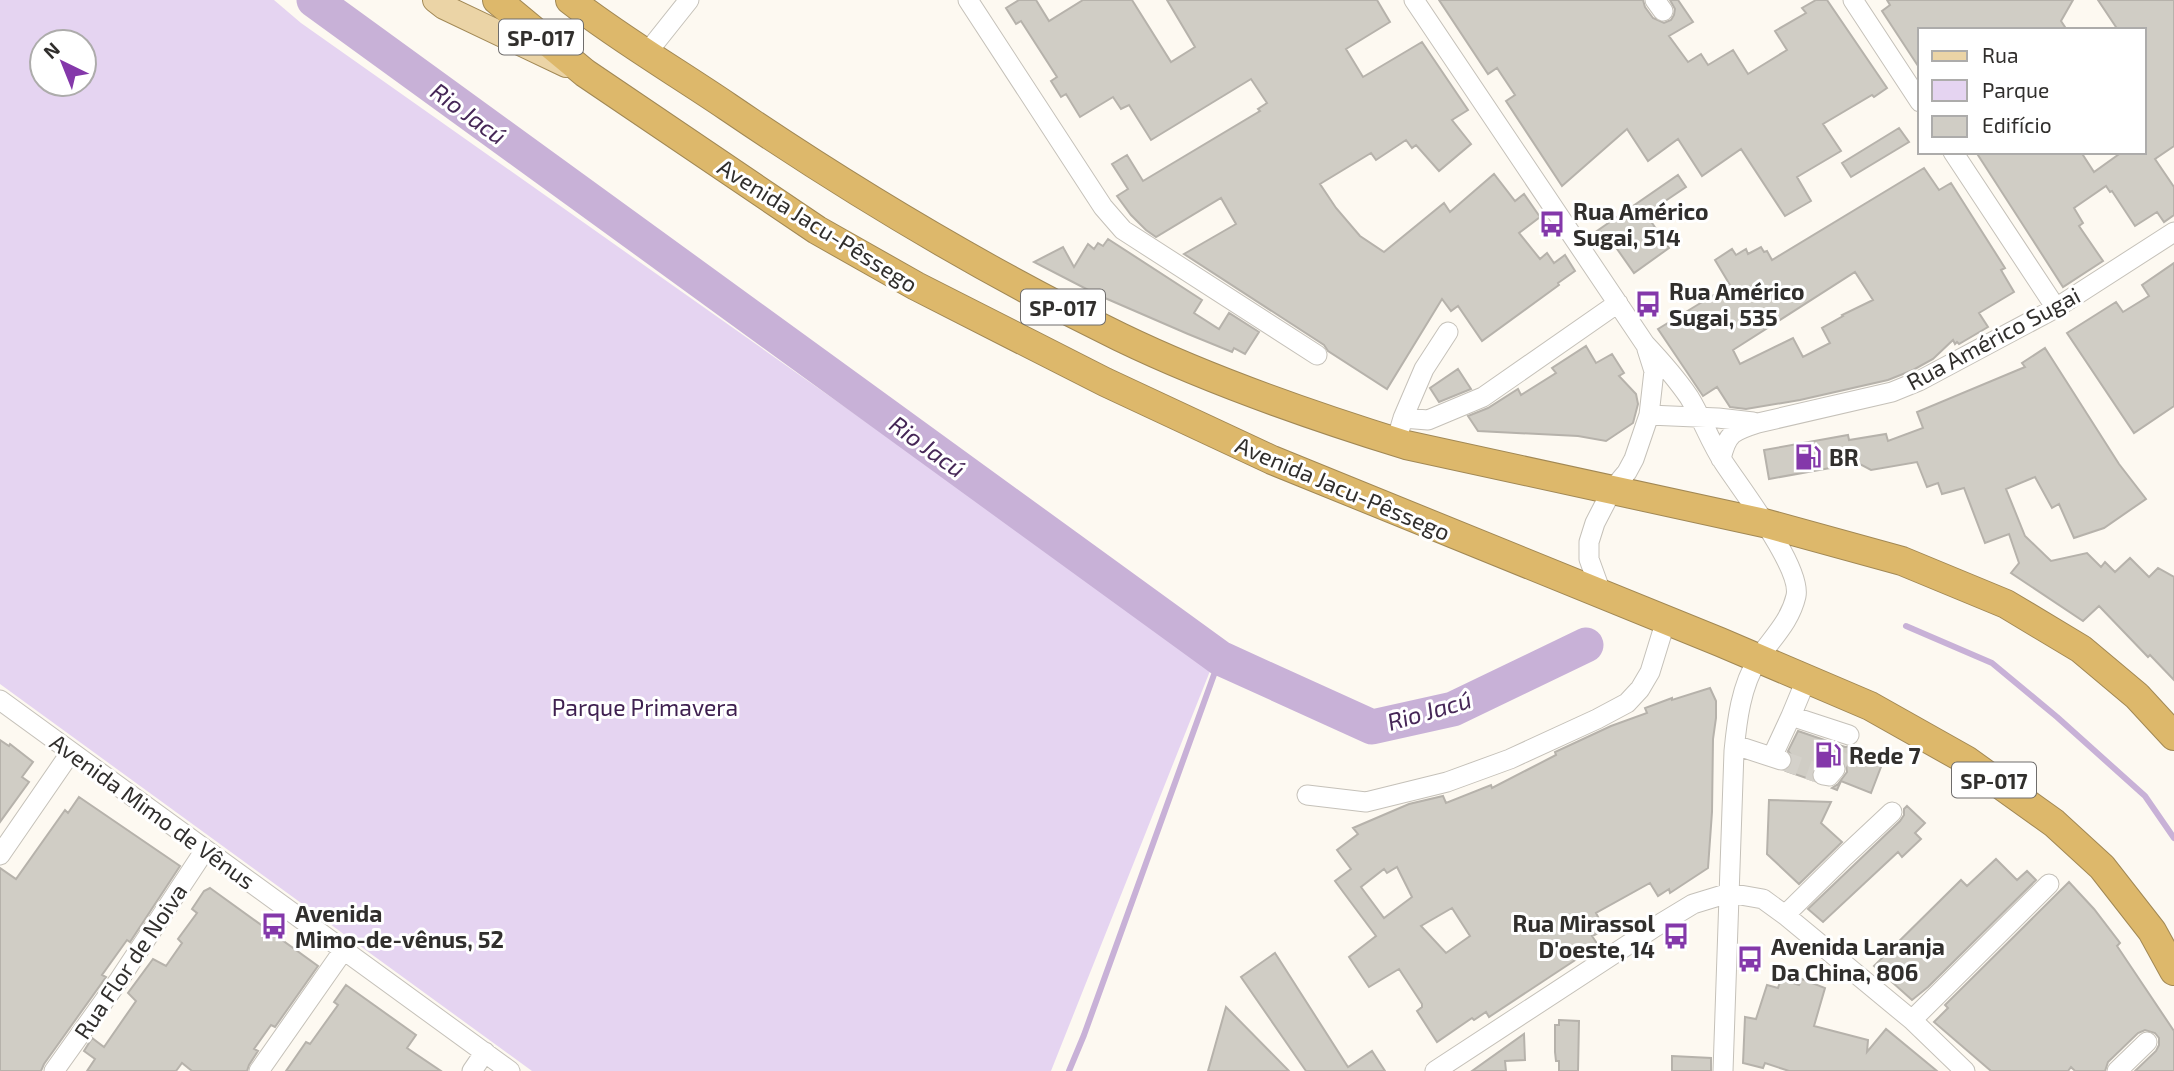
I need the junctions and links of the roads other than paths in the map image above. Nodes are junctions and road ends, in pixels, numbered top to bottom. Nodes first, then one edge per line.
1 (435, 0) edge
2 (497, 0) edge
3 (570, 0) edge
4 (689, 0) edge
5 (1414, 0) edge
6 (1853, 0) edge
7 (971, 1) edge
8 (646, 54) junction
9 (585, 74) junction
10 (1918, 100) edge
11 (1954, 154) edge
12 (2174, 232) edge
13 (1618, 303) junction
14 (2056, 308) junction
15 (1448, 332) dead end
16 (1645, 344) junction
17 (1317, 355) dead end
18 (1649, 415) junction
19 (1700, 417) junction
20 (1758, 423) junction
21 (1399, 430) junction
22 (1721, 459) junction
23 (1612, 490) junction
24 (1764, 523) junction
25 (1602, 595) junction
26 (1666, 620) junction
27 (1758, 660) junction
28 (1806, 680) junction
29 (0, 699) edge
30 (1864, 704) junction
31 (1791, 716) junction
32 (2174, 736) edge
33 (1735, 745) junction
34 (71, 752) junction
35 (1307, 795) dead end
36 (1892, 812) dead end
37 (205, 850) junction
38 (0, 855) edge
39 (2049, 884) dead end
40 (1729, 893) junction
41 (1786, 915) junction
42 (343, 951) junction
43 (2174, 971) edge
44 (1912, 1020) junction
45 (2147, 1042) dead end
46 (485, 1052) junction
47 (54, 1071) edge
48 (259, 1071) edge
49 (472, 1071) edge
50 (510, 1071) edge
51 (1435, 1071) edge
52 (1723, 1071) edge
53 (1965, 1071) edge
54 (2117, 1071) edge

1 - 9 main road
2 - 9 highway, Avenida Jacu-Pêssego / SP-017
3 - 8 highway, SP-017
4 - 8 street
5 - 13 street
6 - 10 street
7 - 17 street
8 - 21 highway, SP-017
9 - 25 highway, Avenida Jacu-Pêssego / SP-017
11 - 14 street
12 - 14 street, Rua Américo Sugai
13 - 16 street
13 - 21 street
14 - 20 street, Rua Américo Sugai
15 - 21 street
16 - 18 street
16 - 19 street
18 - 19 street, Rua Américo Sugai
18 - 23 street
19 - 20 street, Rua Américo Sugai
19 - 22 street
20 - 22 street, Rua Américo Sugai
21 - 23 highway, SP-017
22 - 24 street
23 - 24 highway, SP-017
23 - 25 street
24 - 27 street
24 - 32 highway, SP-017
25 - 26 highway, Avenida Jacu-Pêssego / SP-017
26 - 27 highway, Avenida Jacu-Pêssego / SP-017
26 - 35 street
27 - 28 highway, Avenida Jacu-Pêssego / SP-017
27 - 33 street
28 - 30 highway, Avenida Jacu-Pêssego / SP-017
28 - 31 street
29 - 34 street, Avenida Mimo de Vênus
30 - 31 street
30 - 43 highway, Avenida Jacu-Pêssego / SP-017
31 - 33 street
33 - 40 street
34 - 37 street, Avenida Mimo de Vênus
34 - 38 street
36 - 41 street
37 - 42 street, Avenida Mimo de Vênus
37 - 47 street, Rua Flor de Noiva
39 - 44 street
40 - 41 street
40 - 51 street
40 - 52 street
41 - 44 street
42 - 46 street, Avenida Mimo de Vênus
42 - 48 street
44 - 53 street
45 - 54 street
46 - 49 street
46 - 50 street, Avenida Mimo de Vênus

